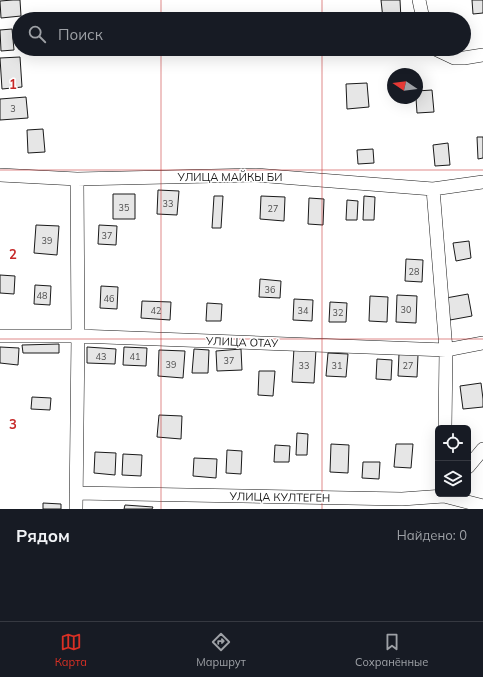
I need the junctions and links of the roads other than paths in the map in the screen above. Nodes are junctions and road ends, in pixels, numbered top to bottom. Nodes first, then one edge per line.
1 (419, 0) edge
2 (422, 12) edge
3 (483, 55) edge
4 (450, 56) edge
5 (0, 175) edge
6 (77, 179) junction
7 (483, 182) edge
8 (433, 189) junction
9 (0, 336) edge
10 (78, 336) junction
11 (483, 343) edge
12 (446, 350) junction
13 (445, 425) edge
14 (483, 449) edge
15 (471, 463) edge
16 (76, 493) junction
17 (435, 497) edge
18 (452, 497) edge
19 (398, 504) edge
20 (483, 506) edge
21 (76, 509) edge

1 - 2 street
3 - 4 street
5 - 6 street, УЛИЦА МАЙКЫ БИ
6 - 8 street, УЛИЦА МАЙКЫ БИ
6 - 10 street
7 - 8 street, УЛИЦА МАЙКЫ БИ
8 - 12 street
9 - 10 street, УЛИЦА ОТАУ
10 - 12 street, УЛИЦА ОТАУ
10 - 16 street
11 - 12 street, УЛИЦА ОТАУ
12 - 13 street
14 - 15 street
16 - 19 street, УЛИЦА КУЛТЕГЕН
16 - 21 street
17 - 19 street, УЛИЦА КУЛТЕГЕН
18 - 20 street, УЛИЦА КУЛТЕГЕН

